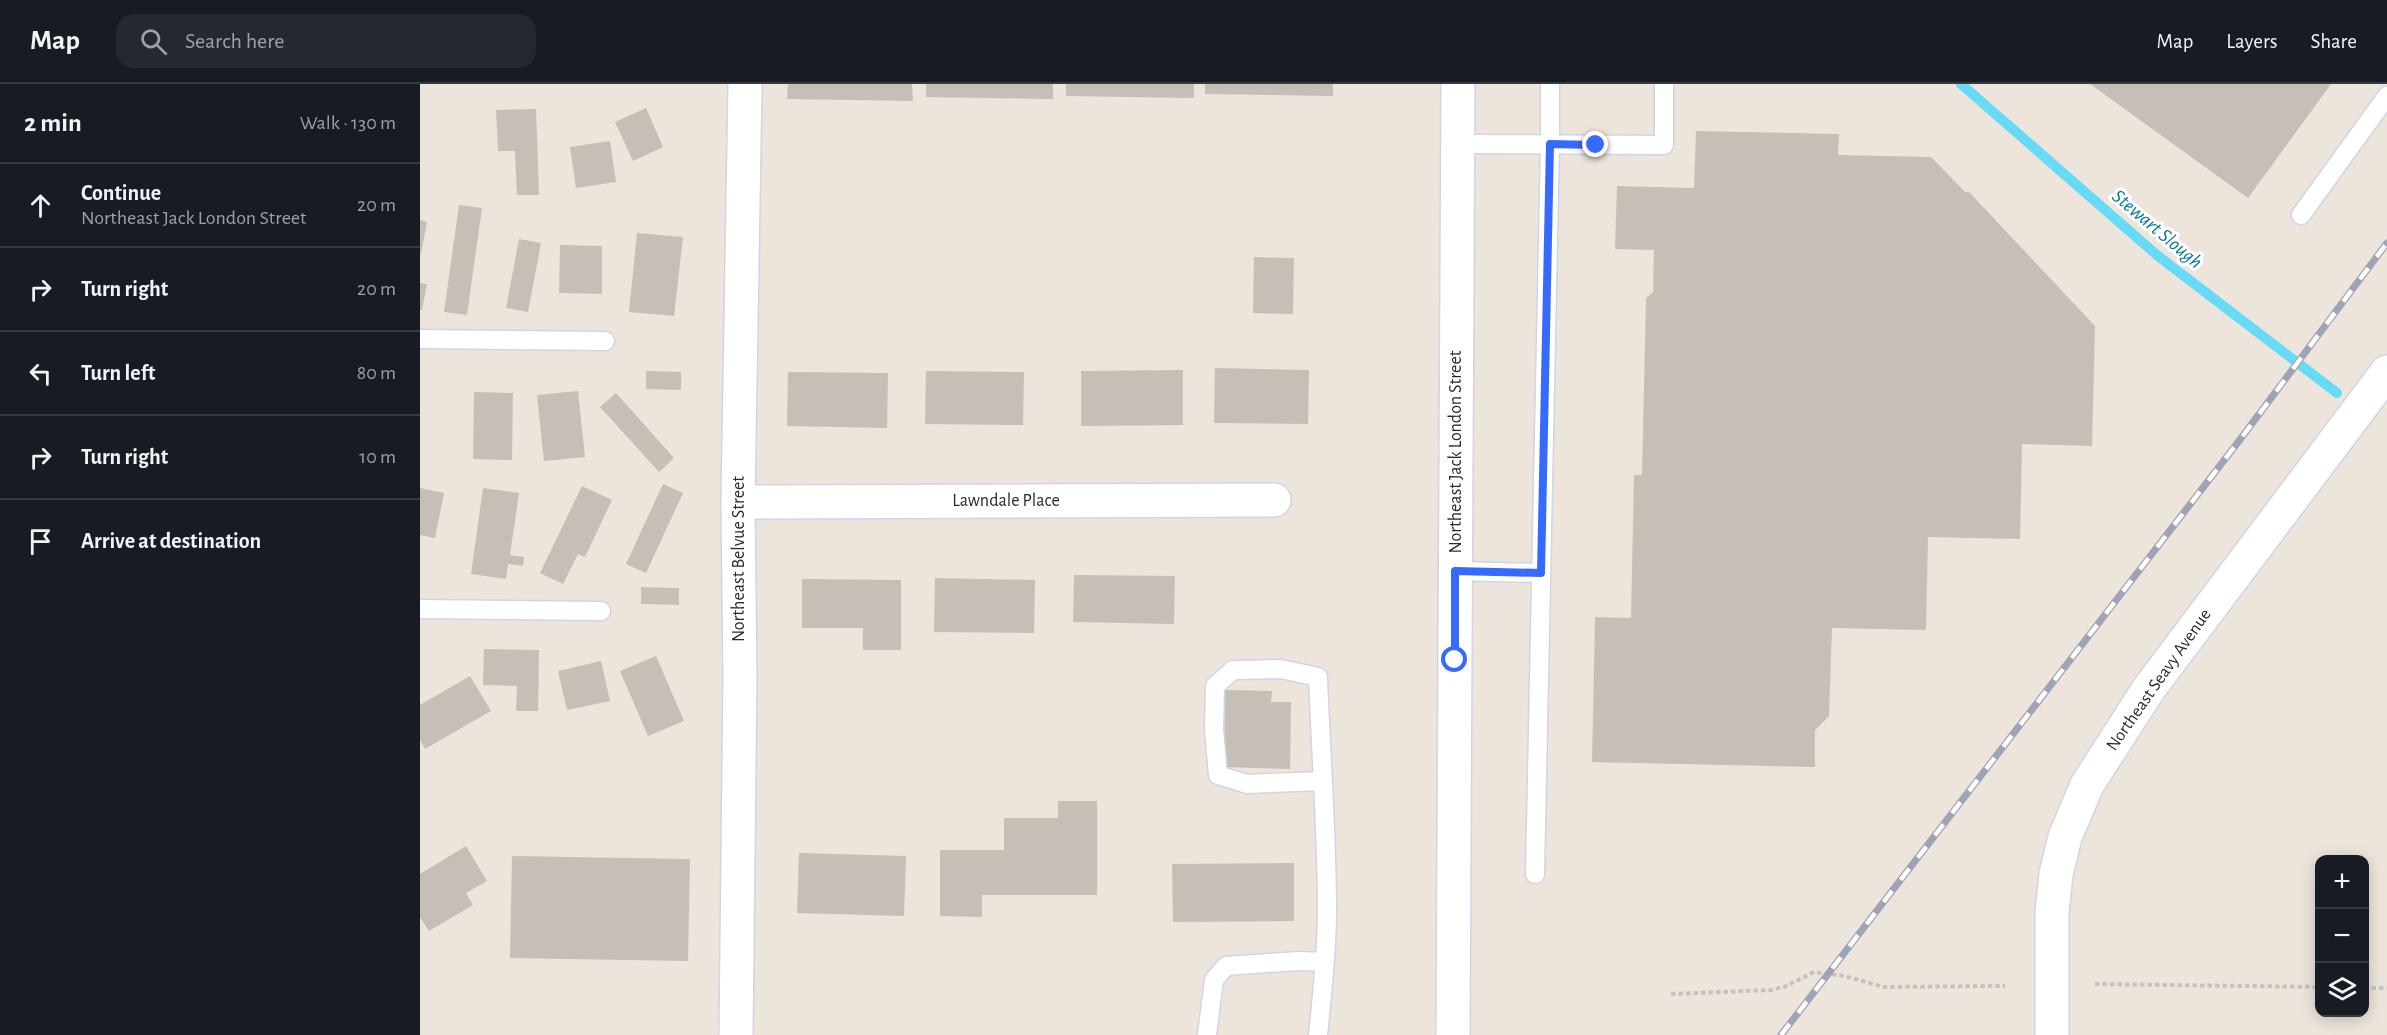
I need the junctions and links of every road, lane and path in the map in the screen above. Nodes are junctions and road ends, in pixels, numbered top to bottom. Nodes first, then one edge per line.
1 (745, 84) edge
2 (1458, 84) edge
3 (1550, 84) edge
4 (1664, 84) edge
5 (2387, 96) edge
6 (1457, 144) junction
7 (1550, 144) junction
8 (2301, 215) dead end
9 (420, 339) edge
10 (605, 341) dead end
11 (2387, 372) edge
12 (1274, 500) dead end
13 (738, 502) junction
14 (1455, 571) junction
15 (1541, 573) junction
16 (420, 609) edge
17 (601, 610) dead end
18 (1322, 781) junction
19 (1535, 874) dead end
20 (1325, 962) junction
21 (2095, 984) dead end
22 (2005, 986) dead end
23 (2315, 987) edge
24 (2369, 988) edge
25 (2387, 988) edge
26 (1671, 994) dead end
27 (736, 1035) edge
28 (1207, 1035) edge
29 (1318, 1035) edge
30 (1453, 1035) edge
31 (2052, 1035) edge

1 - 13 street, Northeast Belvue Street
2 - 6 street, Northeast Jack London Street
3 - 7 lane
4 - 7 lane
5 - 8 lane
6 - 7 lane
6 - 14 street, Northeast Jack London Street
7 - 15 lane
9 - 10 lane
11 - 31 street, Northeast Seavy Avenue
12 - 13 street, Lawndale Place
13 - 27 street, Northeast Belvue Street
14 - 15 lane
14 - 30 street, Northeast Jack London Street
15 - 19 lane
16 - 17 lane
18 - 18 lane
18 - 20 lane
20 - 28 lane
20 - 29 lane
21 - 23 path
22 - 26 path
24 - 25 path

